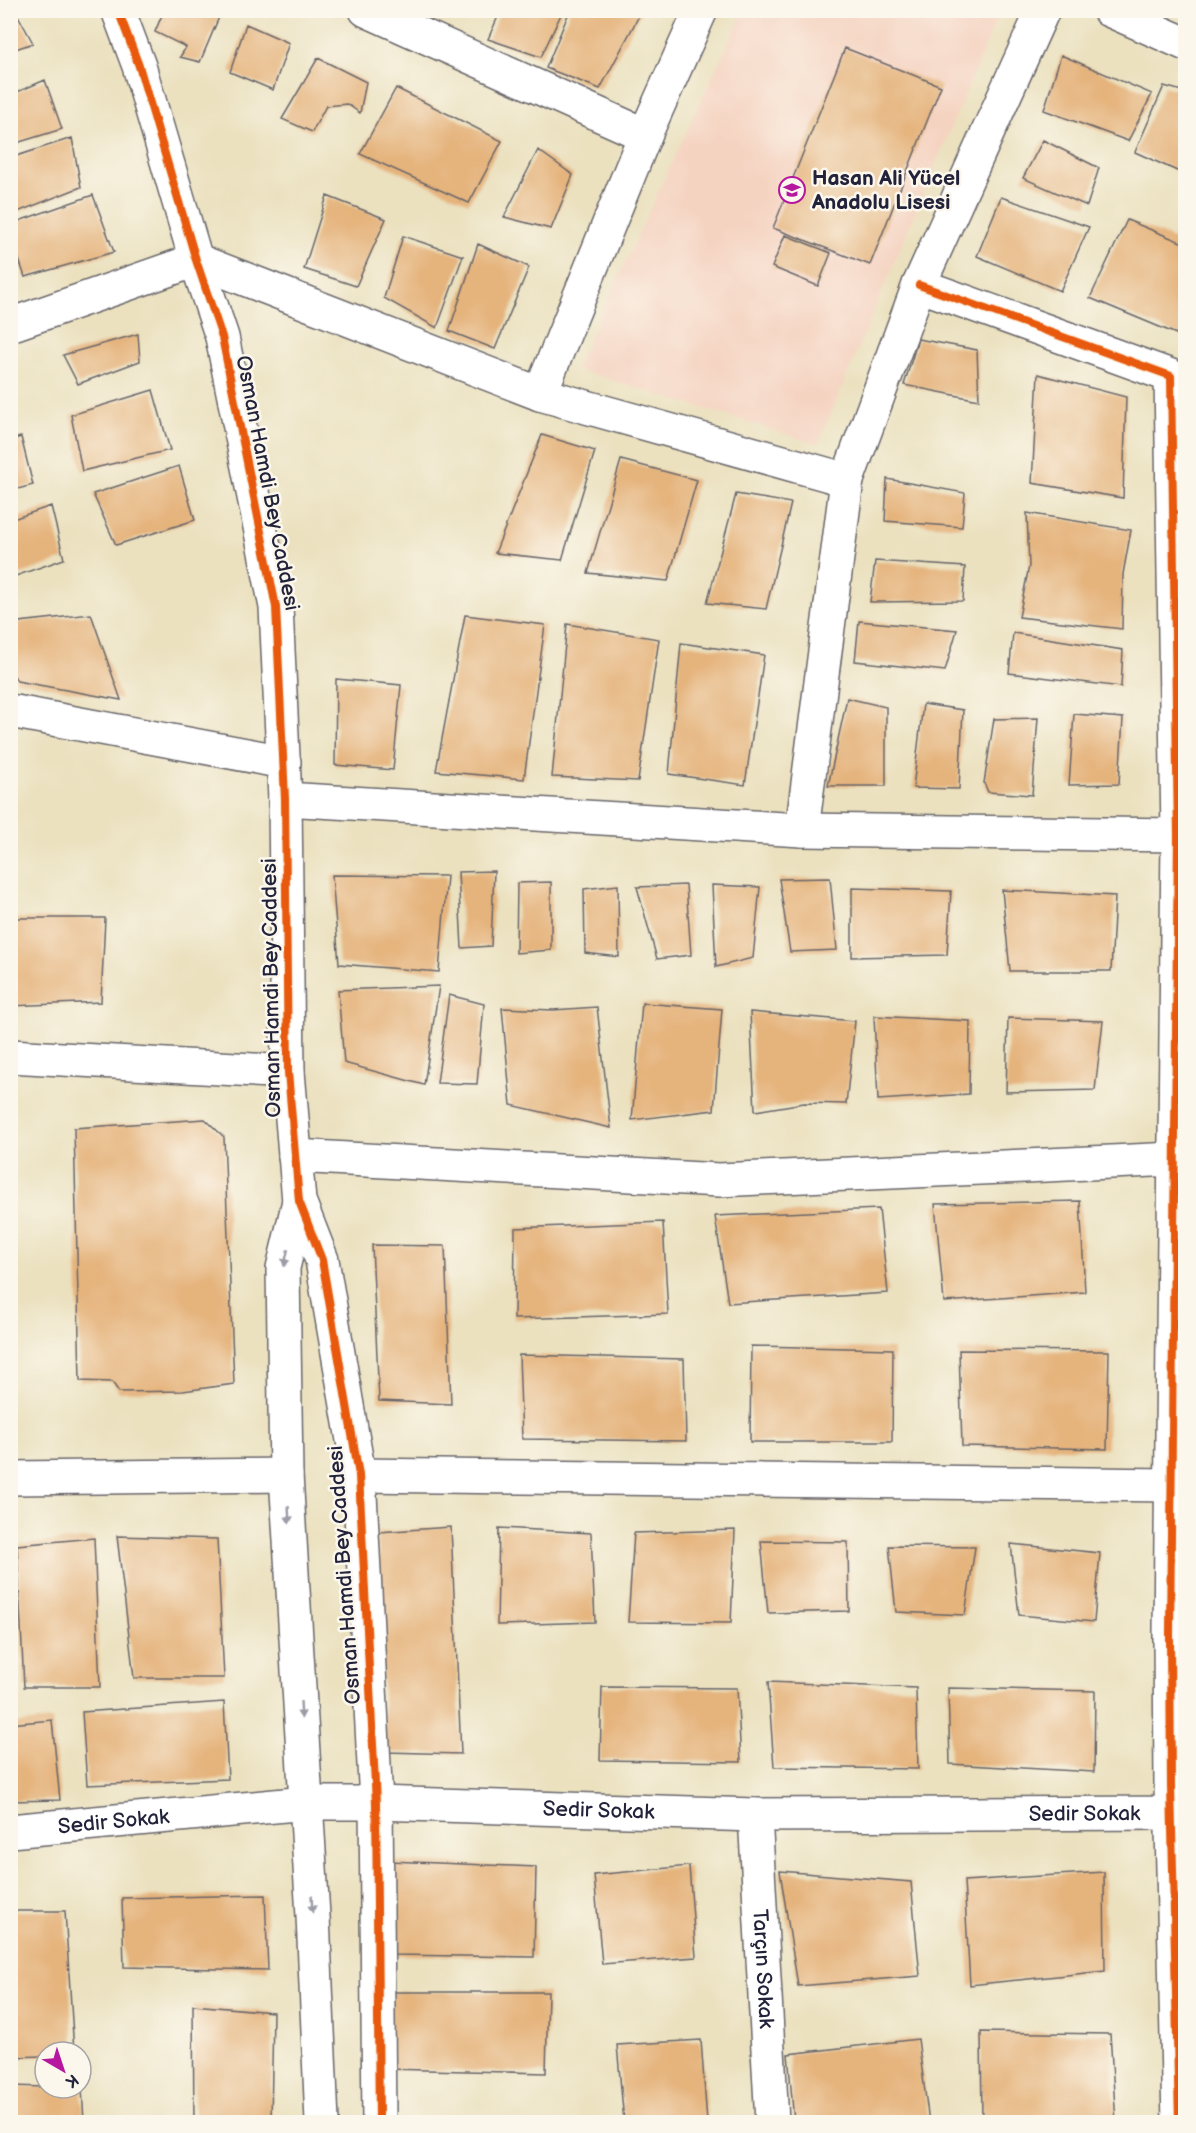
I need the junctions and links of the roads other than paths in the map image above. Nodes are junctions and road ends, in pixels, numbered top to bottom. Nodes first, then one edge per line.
1 (118, 10) edge
2 (366, 10) edge
3 (701, 10) edge
4 (1042, 10) edge
5 (1109, 10) edge
6 (1185, 44) edge
7 (645, 135) junction
8 (196, 260) junction
9 (920, 285) junction
10 (10, 325) edge
11 (1178, 379) edge
12 (540, 394) junction
13 (847, 480) junction
14 (10, 711) edge
15 (284, 762) junction
16 (285, 799) junction
17 (802, 830) junction
18 (1181, 833) edge
19 (10, 1056) edge
20 (288, 1072) junction
21 (295, 1156) junction
22 (1180, 1157) edge
23 (299, 1201) junction
24 (1180, 1328) edge
25 (286, 1475) junction
26 (359, 1475) junction
27 (10, 1478) edge
28 (1170, 1485) junction
29 (1178, 1633) edge
30 (306, 1803) junction
31 (376, 1803) junction
32 (1179, 1813) edge
33 (755, 1815) junction
34 (10, 1830) edge
35 (1181, 2102) edge
36 (322, 2122) edge
37 (378, 2122) edge
38 (772, 2122) edge

1 - 8 street, Osman Hamdi Bey Caddesi
2 - 7 street
3 - 7 street
4 - 9 street
5 - 6 street
7 - 12 street
8 - 10 street
8 - 12 street
8 - 15 street, Osman Hamdi Bey Caddesi
9 - 11 street
9 - 13 street
11 - 18 street
12 - 13 street
13 - 17 street
14 - 15 street
15 - 16 street, Osman Hamdi Bey Caddesi
16 - 17 street
16 - 20 street, Osman Hamdi Bey Caddesi
17 - 18 street
18 - 22 street
19 - 20 street
20 - 21 street, Osman Hamdi Bey Caddesi
21 - 22 street
21 - 23 street, Osman Hamdi Bey Caddesi
22 - 24 street
23 -> 25 street, Osman Hamdi Bey Caddesi
23 - 26 street, Osman Hamdi Bey Caddesi
24 - 28 street
25 - 27 street
25 -> 30 street, Osman Hamdi Bey Caddesi
26 - 28 street
26 - 31 street, Osman Hamdi Bey Caddesi
28 - 29 street
29 - 32 street
30 - 31 street, Sedir Sokak
30 - 34 street, Sedir Sokak
30 -> 36 street, Osman Hamdi Bey Caddesi
31 - 33 street, Sedir Sokak
31 - 37 street, Osman Hamdi Bey Caddesi
32 - 33 street, Sedir Sokak
32 - 35 street
33 - 38 street, Tarçın Sokak

